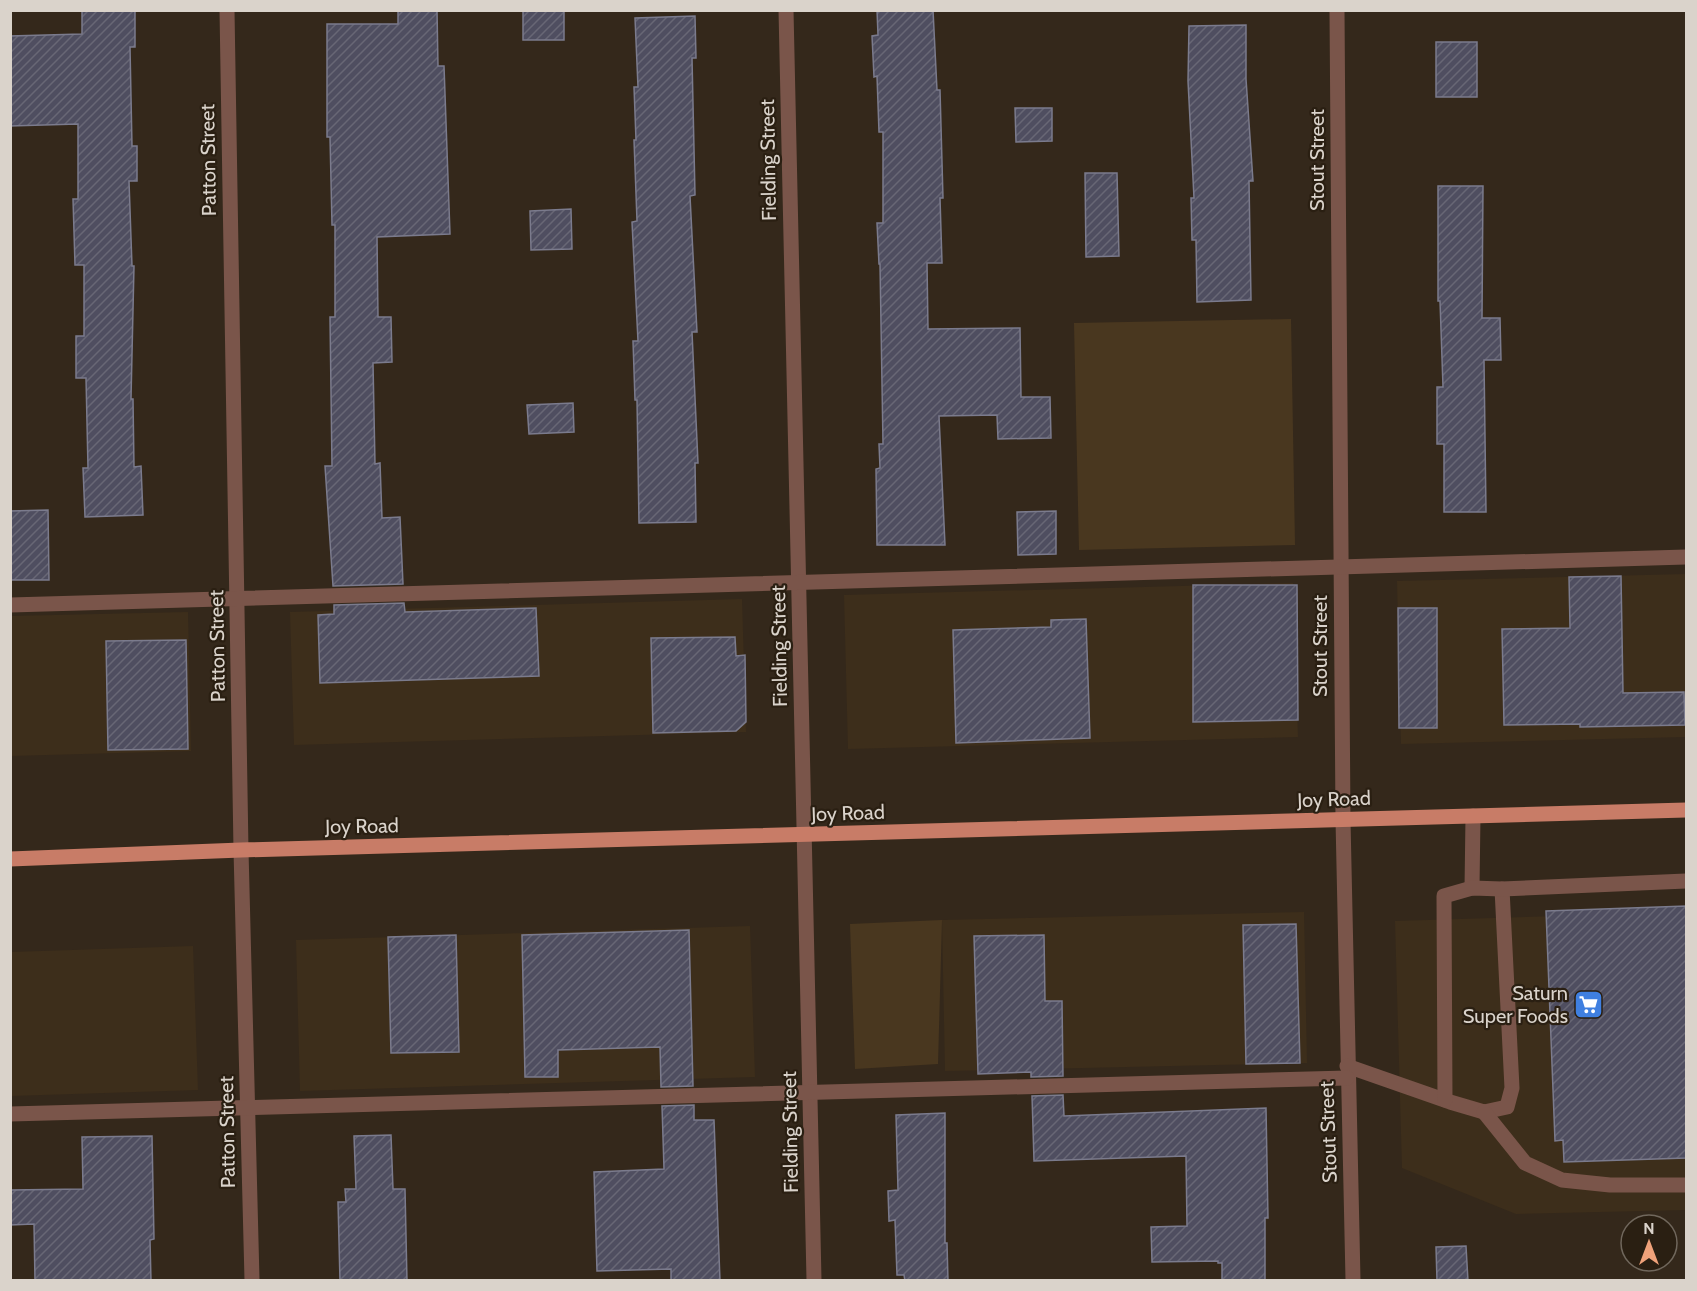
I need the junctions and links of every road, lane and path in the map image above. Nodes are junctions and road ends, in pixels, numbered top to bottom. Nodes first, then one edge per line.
1 (227, 10) edge
2 (786, 10) edge
3 (1337, 10) edge
4 (1686, 556) edge
5 (1341, 567) junction
6 (799, 582) junction
7 (237, 598) junction
8 (10, 605) edge
9 (1686, 810) edge
10 (1473, 816) junction
11 (1342, 820) junction
12 (803, 836) junction
13 (241, 850) junction
14 (10, 859) edge
15 (1686, 880) edge
16 (1472, 888) junction
17 (1502, 889) junction
18 (1347, 1072) junction
19 (810, 1093) junction
20 (1445, 1100) junction
21 (248, 1107) junction
22 (1484, 1112) junction
23 (10, 1114) edge
24 (1686, 1185) edge
25 (252, 1281) edge
26 (814, 1281) edge
27 (1353, 1281) edge

1 - 7 street, Patton Street
2 - 6 street, Fielding Street
3 - 5 street, Stout Street
4 - 5 street
5 - 6 street
5 - 11 street, Stout Street
6 - 7 street
6 - 12 street, Fielding Street
7 - 8 street
7 - 13 street, Patton Street
9 - 10 main road, Joy Road
10 - 11 main road, Joy Road
10 - 16 street
11 - 12 main road, Joy Road
11 - 18 street, Stout Street
12 - 13 main road, Joy Road
12 - 19 street, Fielding Street
13 - 14 main road, Joy Road
13 - 21 street, Patton Street
15 - 17 street
16 - 17 street
16 - 20 street
17 - 22 street
18 - 19 street
18 - 20 street
18 - 27 street, Stout Street
19 - 21 street
19 - 26 street, Fielding Street
20 - 22 street
21 - 23 street
21 - 25 street, Patton Street
22 - 24 street

